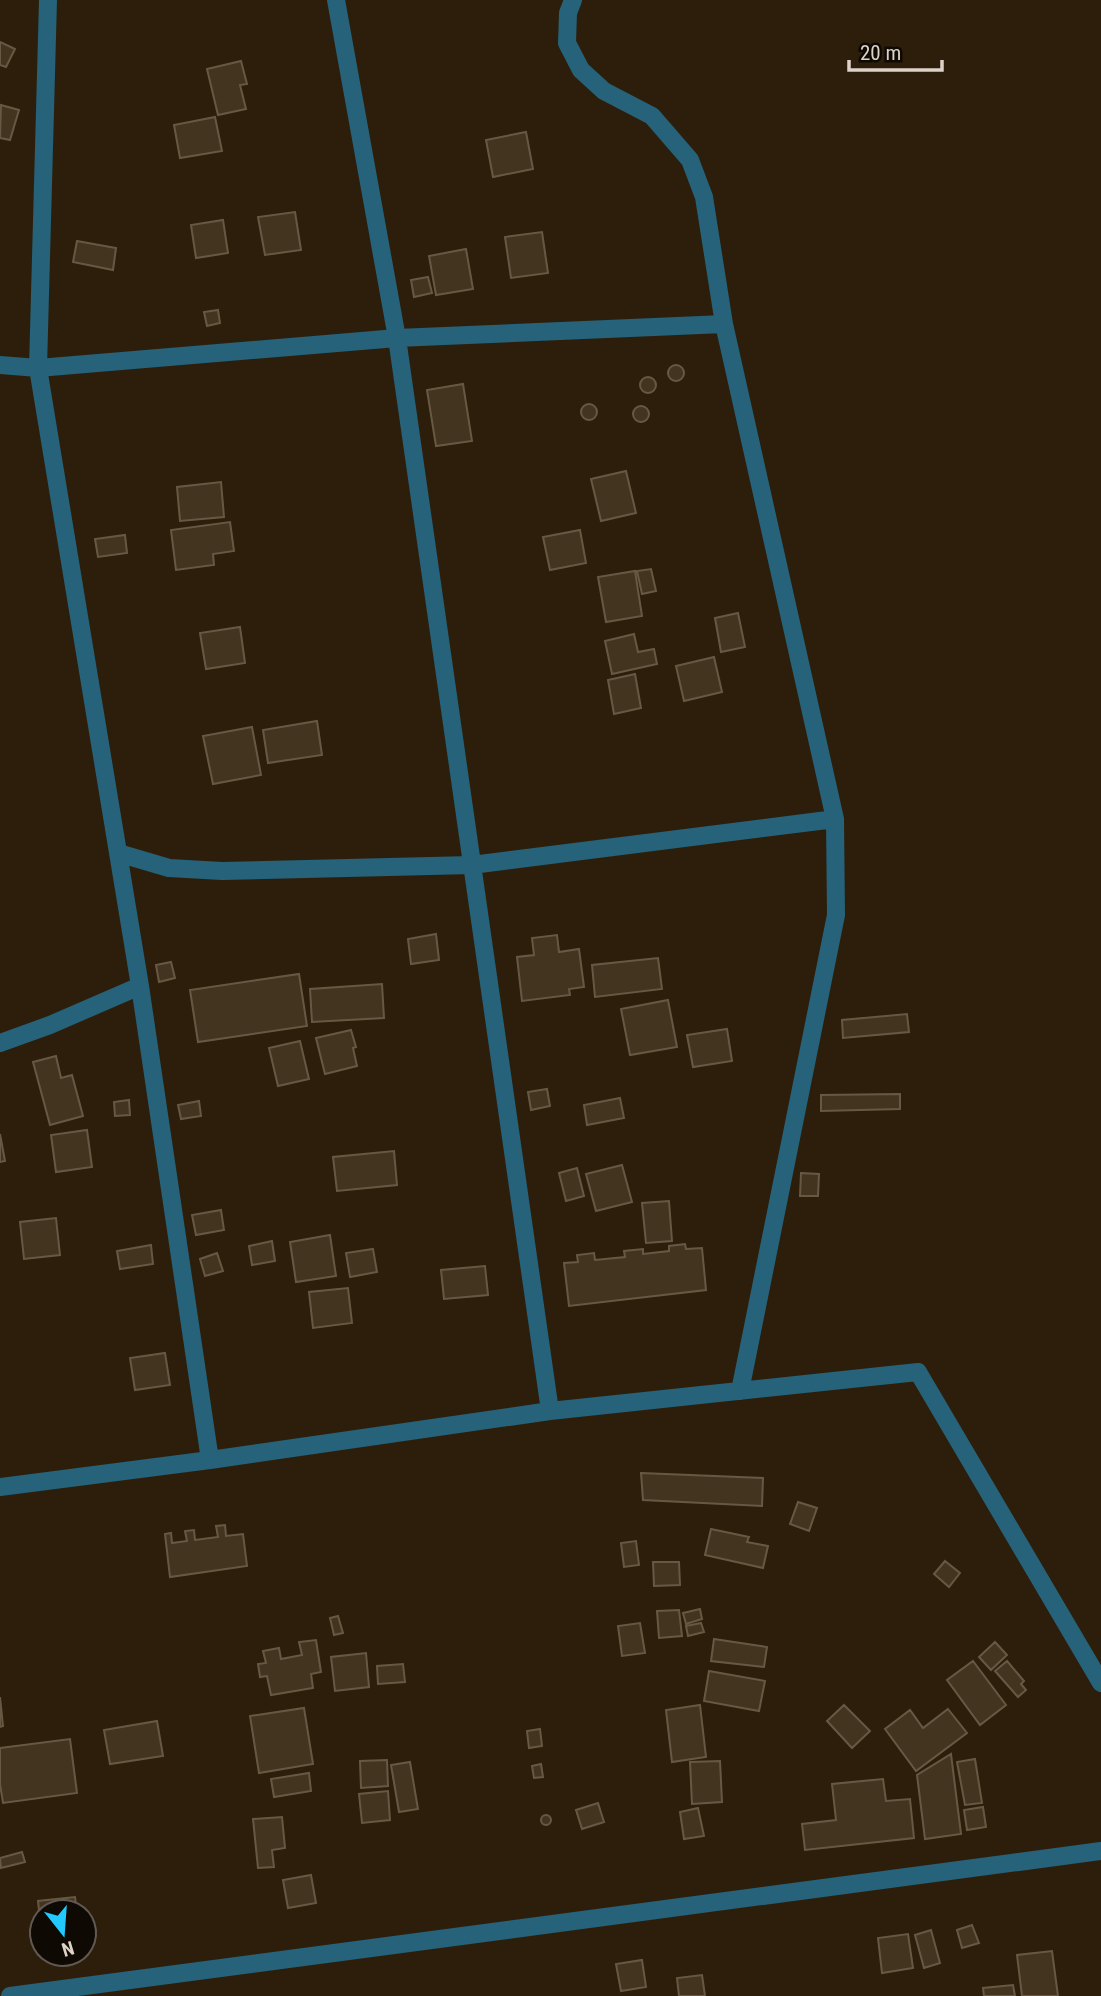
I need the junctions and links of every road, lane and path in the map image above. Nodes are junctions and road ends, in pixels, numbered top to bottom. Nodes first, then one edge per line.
1 (48, 0) edge
2 (337, 0) edge
3 (573, 0) edge
4 (724, 324) junction
5 (397, 338) junction
6 (0, 365) edge
7 (38, 368) junction
8 (835, 819) junction
9 (118, 853) junction
10 (472, 865) junction
11 (139, 986) junction
12 (0, 1042) edge
13 (740, 1391) junction
14 (550, 1411) junction
15 (210, 1460) junction
16 (0, 1487) edge
17 (1101, 1683) edge
18 (1101, 1851) edge
19 (10, 1996) edge

1 - 7 street
2 - 5 street
3 - 4 street
4 - 5 street
4 - 8 street
5 - 7 street
5 - 10 street
6 - 7 street
7 - 9 street
8 - 10 street
8 - 13 street
9 - 10 street
9 - 11 street
10 - 14 street
11 - 12 street
11 - 15 street
13 - 14 street
13 - 17 street
14 - 15 street
15 - 16 street
18 - 19 street

